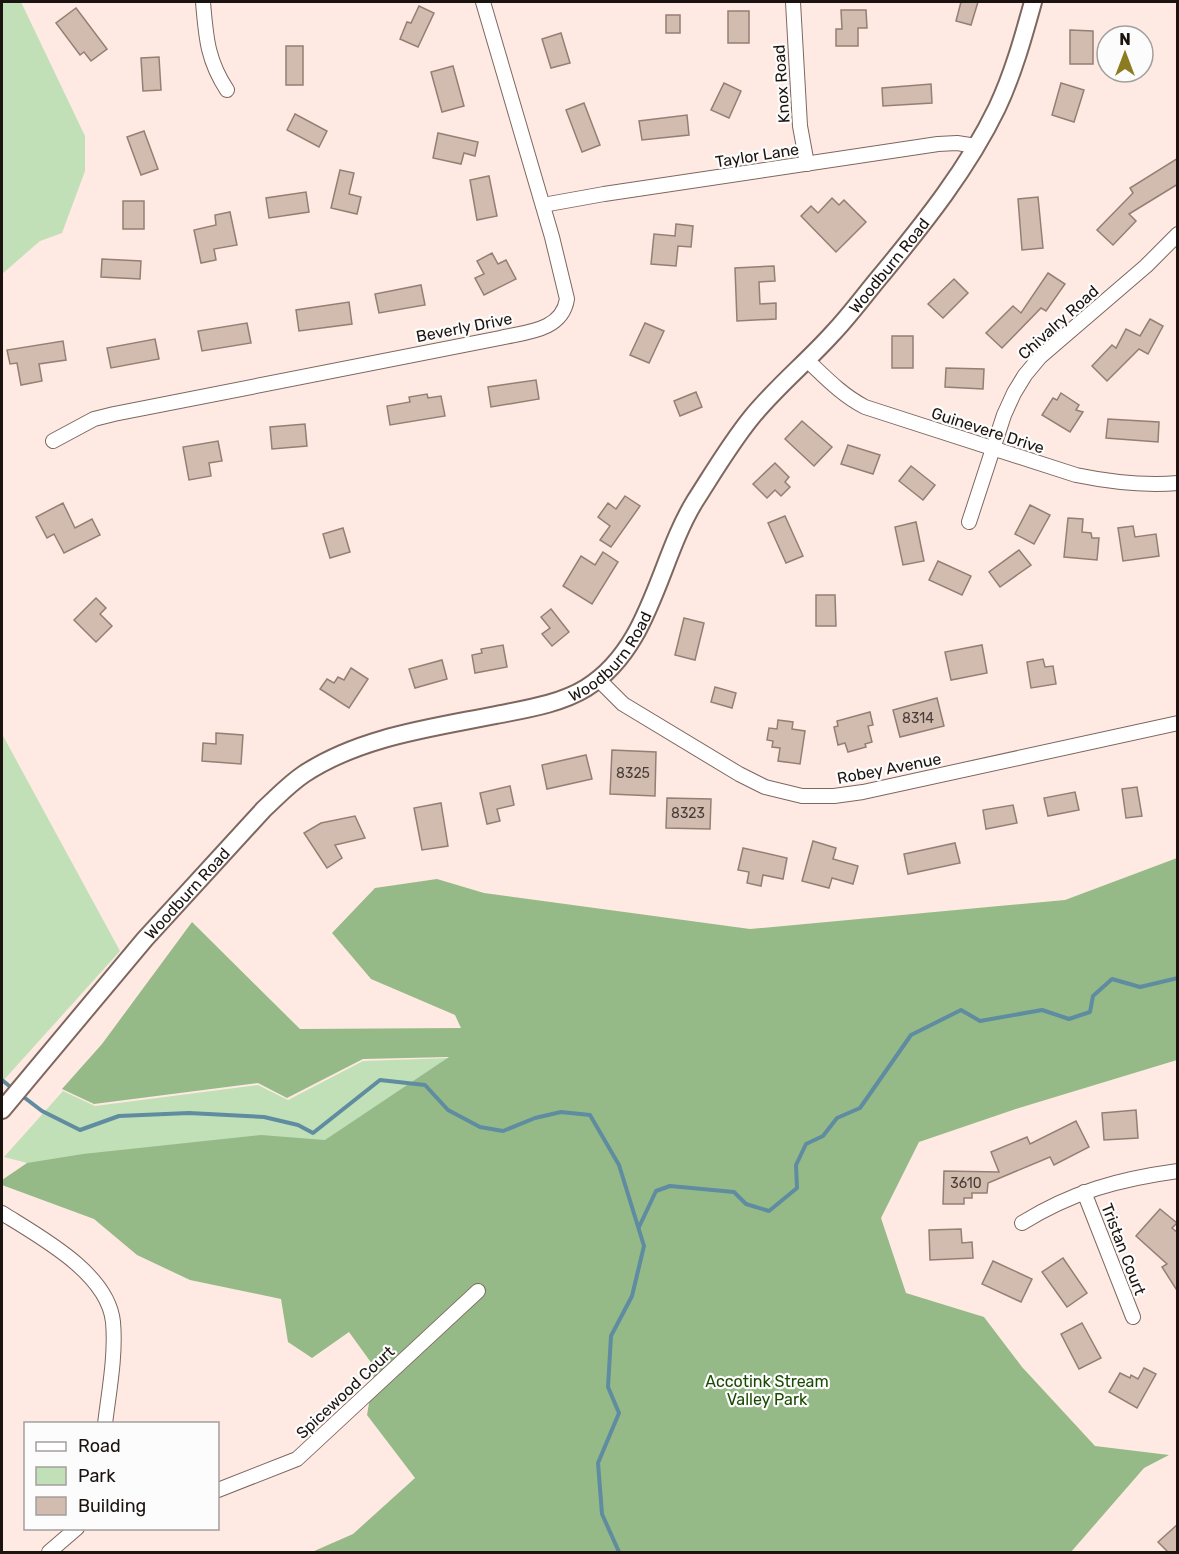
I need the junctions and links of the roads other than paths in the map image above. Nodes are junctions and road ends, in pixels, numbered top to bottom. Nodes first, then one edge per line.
1 (203, 2) edge
2 (483, 2) edge
3 (793, 2) edge
4 (1033, 2) edge
5 (227, 90) dead end
6 (976, 146) junction
7 (807, 164) junction
8 (543, 205) junction
9 (1178, 234) edge
10 (807, 360) junction
11 (53, 441) dead end
12 (993, 449) junction
13 (1178, 483) edge
14 (969, 522) dead end
15 (598, 679) junction
16 (1178, 723) edge
17 (2, 1110) edge
18 (1178, 1171) edge
19 (1084, 1192) junction
20 (2, 1213) edge
21 (1022, 1224) dead end
22 (478, 1292) dead end
23 (1133, 1317) dead end
24 (105, 1422) edge
25 (219, 1490) edge
26 (75, 1530) edge
27 (49, 1552) edge

1 - 5 street
2 - 8 street, Beverly Drive
3 - 7 street, Knox Road
4 - 6 street, Woodburn Road
6 - 7 street, Taylor Lane
6 - 10 street, Woodburn Road
7 - 8 street, Taylor Lane
8 - 11 street, Beverly Drive
9 - 12 street, Chivalry Road
10 - 12 street, Guinevere Drive
10 - 15 street, Woodburn Road
12 - 13 street, Guinevere Drive
12 - 14 street, Chivalry Road
15 - 16 street, Robey Avenue
15 - 17 street, Woodburn Road
18 - 19 street
19 - 21 street
19 - 23 street, Tristan Court
20 - 24 street
22 - 25 street, Spicewood Court
26 - 27 street

